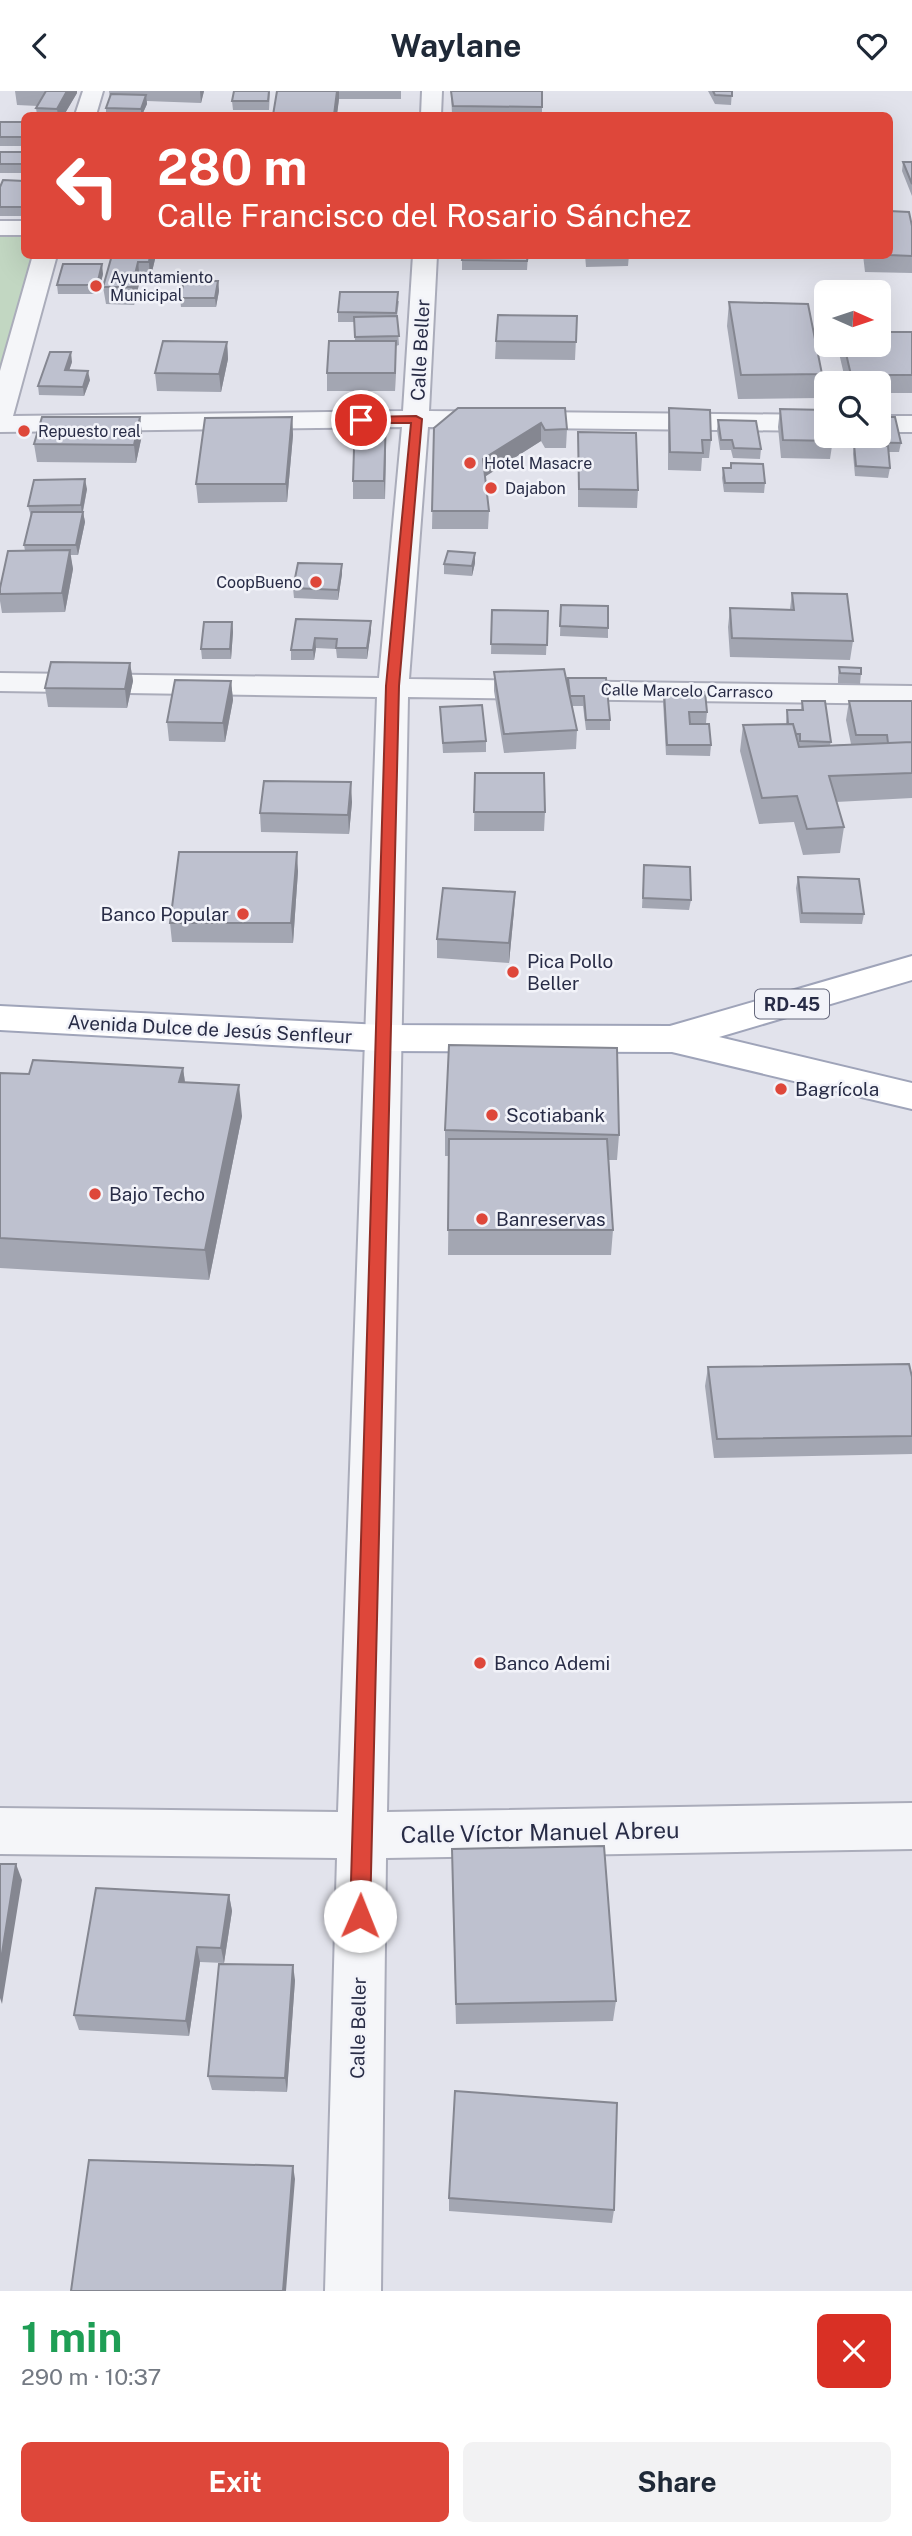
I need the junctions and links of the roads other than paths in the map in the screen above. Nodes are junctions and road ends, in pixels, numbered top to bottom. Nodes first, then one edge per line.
1 (93, 91) edge
2 (432, 91) edge
3 (87, 112) edge
4 (431, 112) edge
5 (0, 227) edge
6 (21, 228) edge
7 (44, 259) edge
8 (425, 259) edge
9 (0, 417) edge
10 (416, 419) junction
11 (814, 423) edge
12 (891, 423) edge
13 (0, 424) edge
14 (912, 424) edge
15 (0, 682) edge
16 (393, 686) junction
17 (912, 695) edge
18 (912, 968) edge
19 (0, 1018) edge
20 (382, 1038) junction
21 (672, 1039) junction
22 (912, 1096) edge
23 (912, 1826) edge
24 (0, 1831) edge
25 (362, 1835) junction
26 (353, 2291) edge

1 - 3 street
2 - 4 street
5 - 6 street
7 - 9 street
8 - 10 street, Calle Beller
10 - 11 street
10 - 13 street
10 - 16 street, Calle Beller
12 - 14 street
15 - 16 street, Calle Marcelo Carrasco
16 - 17 street, Calle Marcelo Carrasco
16 - 20 street, Calle Beller
18 - 21 main road, Avenida Dulce de Jesús Senfleur / RD-45
19 - 20 main road, Avenida Dulce de Jesús Senfleur / RD-45
20 - 21 main road, Avenida Dulce de Jesús Senfleur / RD-45
20 - 25 street, Calle Beller
21 - 22 main road, Avenida Dulce de Jesús Senfleur / RD-45
23 - 25 street, Calle Víctor Manuel Abreu
24 - 25 street, Calle Víctor Manuel Abreu
25 - 26 street, Calle Beller

